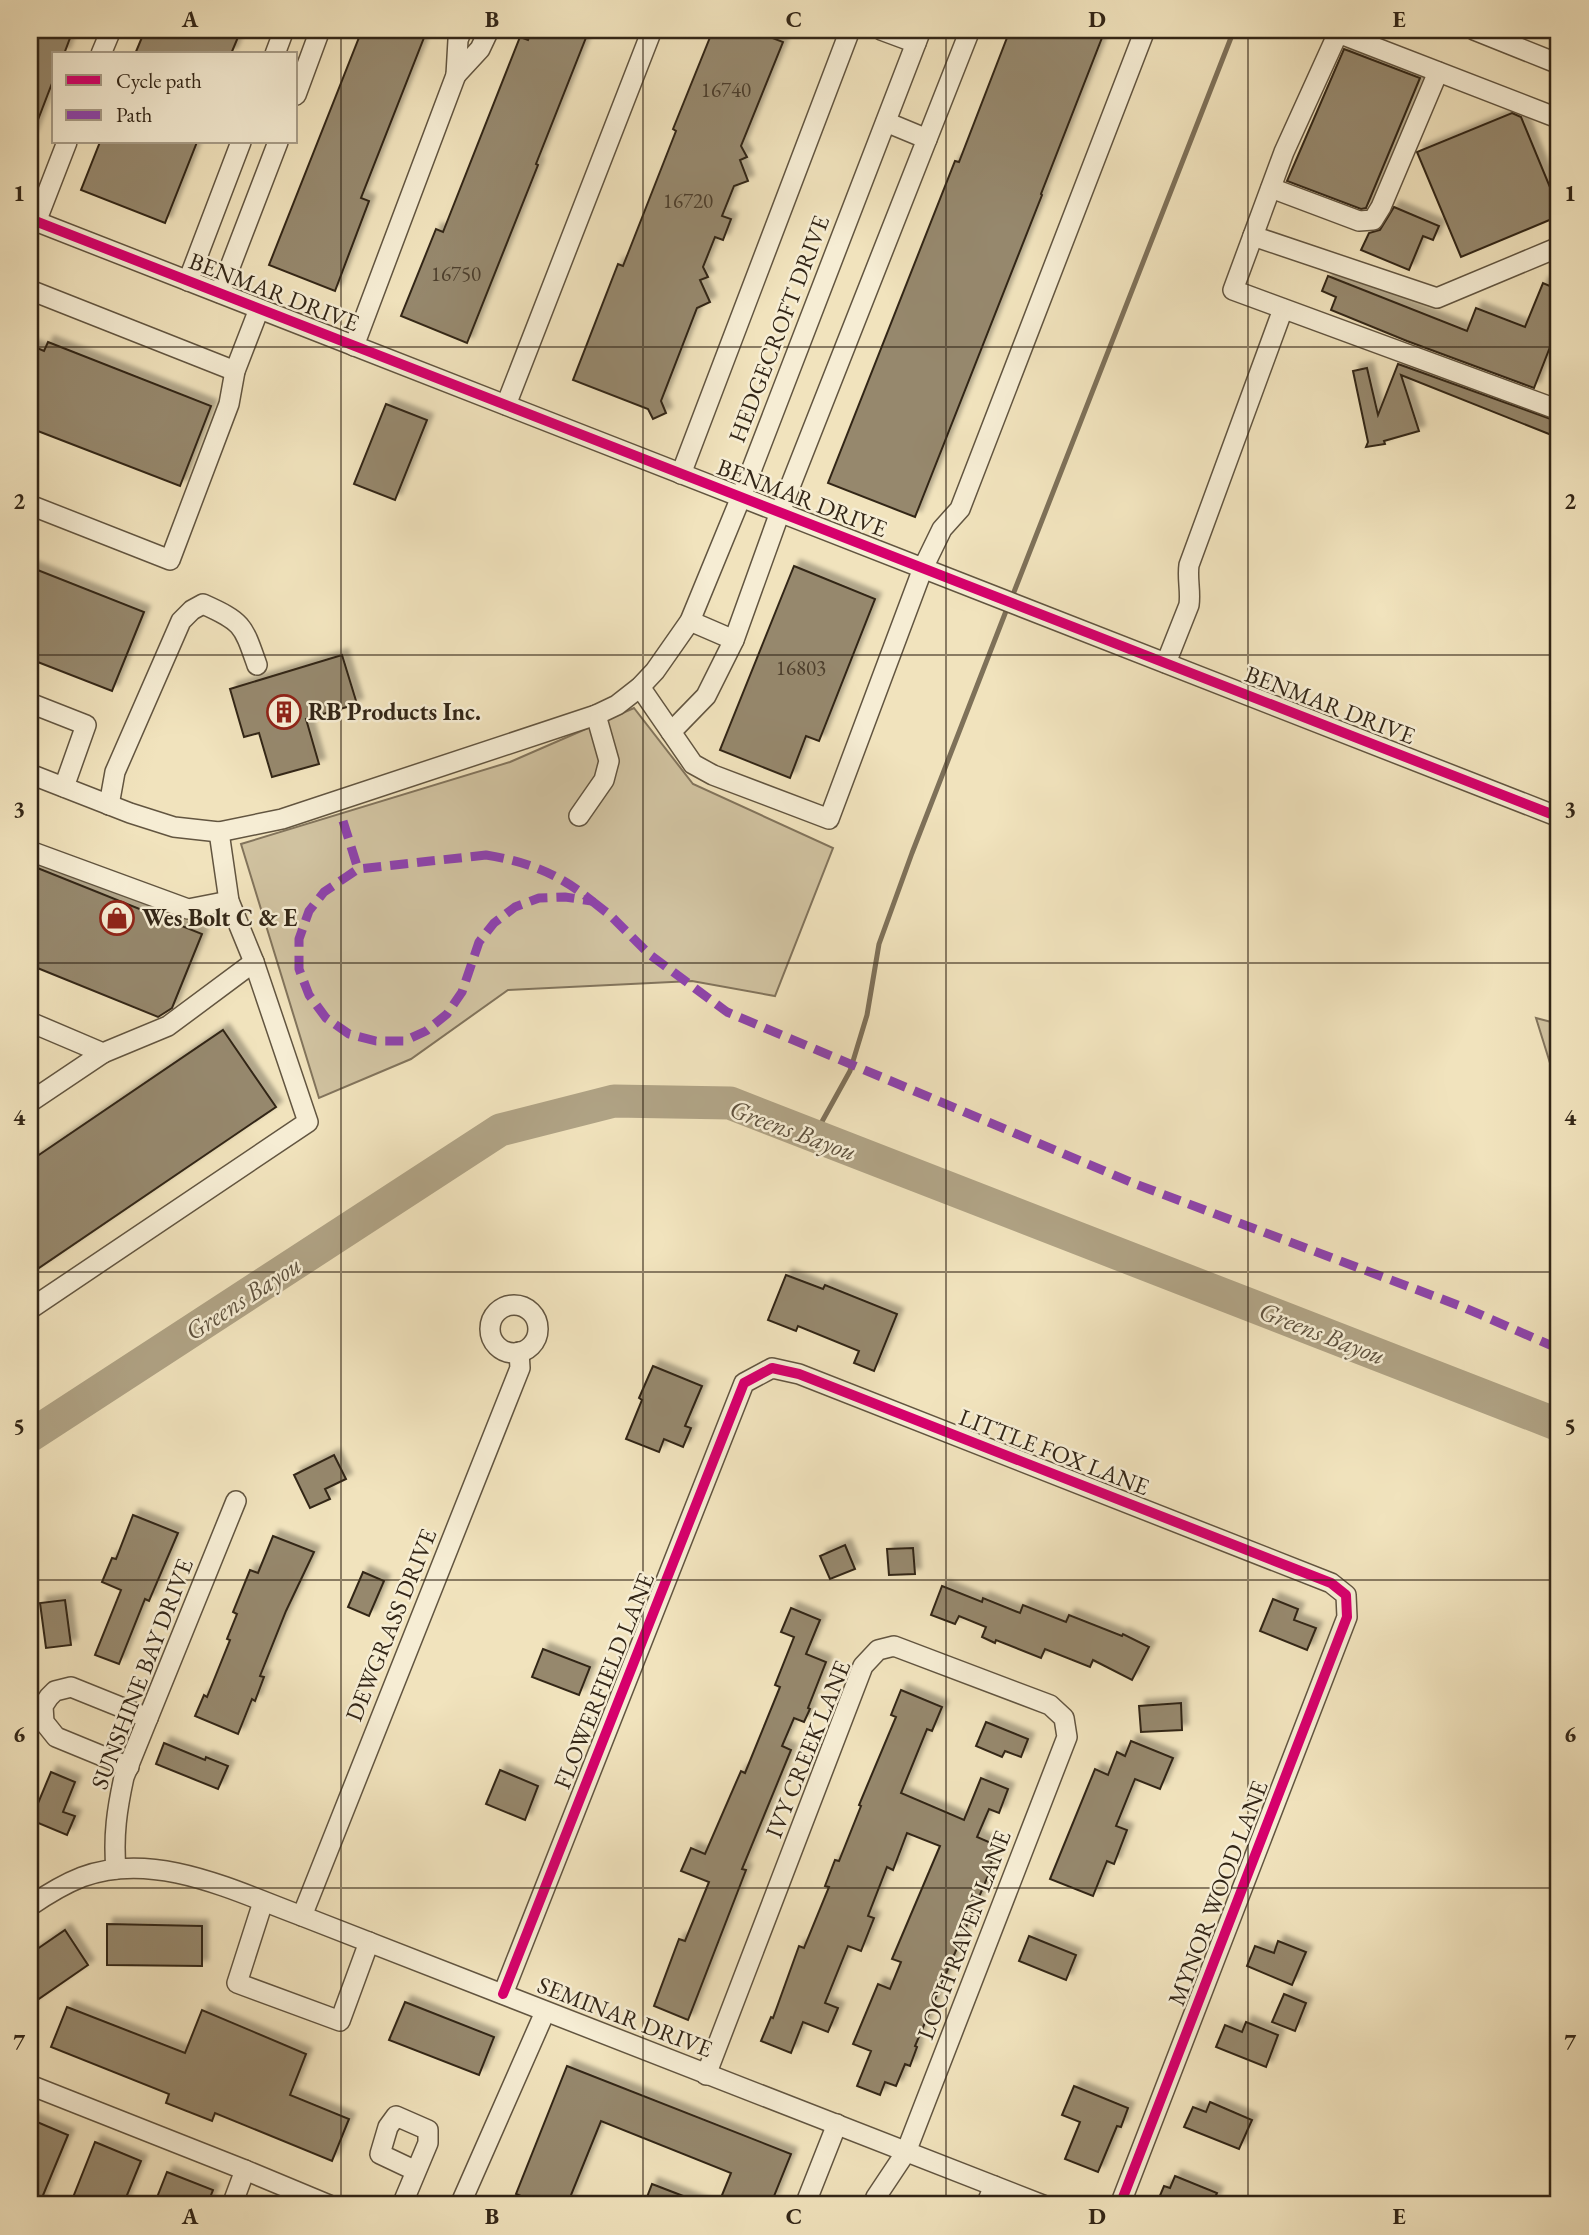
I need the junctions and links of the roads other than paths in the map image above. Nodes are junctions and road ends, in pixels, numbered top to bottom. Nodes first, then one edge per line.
1 (111, 30) edge
2 (284, 30) edge
3 (320, 30) edge
4 (462, 30) edge
5 (489, 30) edge
6 (652, 30) edge
7 (850, 30) edge
8 (881, 30) edge
9 (970, 30) edge
10 (1145, 30) edge
11 (1474, 30) edge
12 (918, 37) edge
13 (102, 52) edge
14 (276, 52) edge
15 (1559, 64) edge
16 (1438, 72) junction
17 (456, 75) junction
18 (298, 89) edge
19 (1559, 121) edge
20 (886, 122) junction
21 (927, 139) junction
22 (66, 144) edge
23 (240, 144) edge
24 (277, 144) edge
25 (1271, 188) junction
26 (33, 220) edge
27 (1253, 236) junction
28 (1559, 247) edge
29 (188, 281) junction
30 (30, 290) edge
31 (220, 293) junction
32 (259, 309) junction
33 (1283, 309) junction
34 (354, 346) junction
35 (235, 371) junction
36 (506, 405) junction
37 (1559, 410) edge
38 (681, 474) junction
39 (741, 497) junction
40 (30, 505) edge
41 (780, 512) junction
42 (923, 568) junction
43 (690, 621) junction
44 (734, 640) junction
45 (1166, 663) junction
46 (257, 665) dead end
47 (639, 687) junction
48 (30, 703) edge
49 (596, 715) junction
50 (671, 732) junction
51 (30, 774) edge
52 (64, 787) junction
53 (109, 805) junction
54 (579, 816) dead end
55 (1559, 817) edge
56 (219, 832) junction
57 (30, 851) edge
58 (229, 901) junction
59 (254, 962) junction
60 (30, 1022) edge
61 (103, 1053) junction
62 (30, 1102) edge
63 (30, 1309) edge
64 (519, 1352) dead end
65 (744, 1383) joint
66 (236, 1501) dead end
67 (1346, 1595) joint
68 (148, 1718) junction
69 (1067, 1737) joint
70 (129, 1767) junction
71 (116, 1869) junction
72 (263, 1902) junction
73 (30, 1906) edge
74 (302, 1916) junction
75 (369, 1942) junction
76 (503, 1994) junction
77 (545, 2012) junction
78 (706, 2075) junction
79 (30, 2085) edge
80 (836, 2123) junction
81 (906, 2152) junction
82 (245, 2170) junction
83 (416, 2171) dead end
84 (994, 2186) junction
85 (232, 2205) edge
86 (328, 2205) edge
87 (402, 2205) edge
88 (460, 2205) edge
89 (805, 2205) edge
90 (873, 2205) edge
91 (986, 2205) edge
92 (1043, 2205) edge
93 (1120, 2205) edge

1 - 13 street
2 - 14 street
3 - 18 street
4 - 17 street
5 - 17 street
6 - 36 street
7 - 38 street
8 - 12 street
9 - 21 street
10 - 42 street
11 - 15 street
12 - 20 street, HEDGECROFT DRIVE
16 - 19 street
16 - 25 street
16 - 25 street
17 - 34 street
20 - 21 street
20 - 39 street, HEDGECROFT DRIVE
21 - 41 street
22 - 26 street
23 - 29 street
24 - 31 street
25 - 27 street
26 - 29 street, BENMAR DRIVE
27 - 28 street
27 - 33 street
29 - 31 street, BENMAR DRIVE
30 - 35 street
31 - 32 street, BENMAR DRIVE
32 - 34 street, BENMAR DRIVE
32 - 35 street
33 - 37 street
33 - 45 street
34 - 36 street, BENMAR DRIVE
35 - 40 street
36 - 38 street, BENMAR DRIVE
38 - 39 street, BENMAR DRIVE
39 - 41 street, BENMAR DRIVE
39 - 43 street, HEDGECROFT DRIVE
41 - 42 street, BENMAR DRIVE
41 - 44 street
42 - 45 street, BENMAR DRIVE
42 - 50 street
43 - 44 street
43 - 47 street, HEDGECROFT DRIVE
44 - 50 street
45 - 55 street, BENMAR DRIVE
46 - 53 street
47 - 49 street, HEDGECROFT DRIVE
47 - 50 street
48 - 52 street
49 - 54 street
49 - 56 street, HEDGECROFT DRIVE
51 - 52 street, HEDGECROFT DRIVE
52 - 53 street, HEDGECROFT DRIVE
53 - 56 street, HEDGECROFT DRIVE
56 - 58 street
57 - 58 street
58 - 59 street
59 - 61 street
59 - 63 street
60 - 61 street
61 - 62 street
64 - 74 street, DEWGRASS DRIVE
65 - 67 street, LITTLE FOX LANE
65 - 76 street, FLOWERFIELD LANE
66 - 68 street, SUNSHINE BAY DRIVE
67 - 93 street, MYNOR WOOD LANE
68 - 70 street, SUNSHINE BAY DRIVE
68 - 70 street
69 - 78 street, IVY CREEK LANE
69 - 81 street, LOCH RAVEN LANE
70 - 71 street, SUNSHINE BAY DRIVE
71 - 72 street, SEMINAR DRIVE
71 - 73 street, SEMINAR DRIVE
72 - 74 street, SEMINAR DRIVE
72 - 75 street
74 - 75 street, SEMINAR DRIVE
75 - 76 street, SEMINAR DRIVE
76 - 77 street, SEMINAR DRIVE
77 - 78 street, SEMINAR DRIVE
77 - 88 street
78 - 80 street, SEMINAR DRIVE
79 - 82 street
80 - 81 street, SEMINAR DRIVE
80 - 89 street
81 - 84 street, SEMINAR DRIVE
81 - 90 street, LOCH RAVEN LANE
82 - 85 street
82 - 86 street
83 - 87 street
84 - 91 street
84 - 92 street, SEMINAR DRIVE

